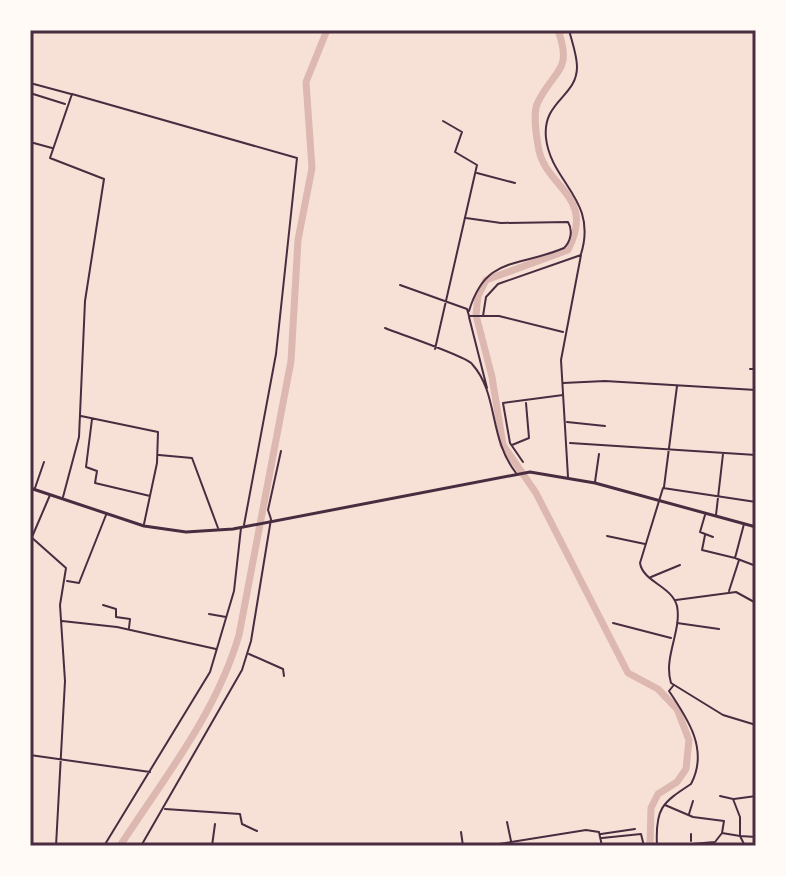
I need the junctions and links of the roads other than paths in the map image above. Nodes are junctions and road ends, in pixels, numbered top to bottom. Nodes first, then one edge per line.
1 (569, 30) edge
2 (30, 83) edge
3 (31, 93) edge
4 (72, 94) junction
5 (69, 101) junction
6 (30, 103) edge
7 (443, 121) dead end
8 (30, 142) edge
9 (53, 148) junction
10 (476, 172) junction
11 (515, 183) dead end
12 (465, 218) junction
13 (581, 255) junction
14 (400, 285) dead end
15 (446, 303) junction
16 (469, 311) junction
17 (470, 316) junction
18 (483, 316) junction
19 (385, 328) dead end
20 (565, 332) junction
21 (435, 349) junction
22 (750, 369) dead end
23 (756, 369) edge
24 (561, 383) junction
25 (677, 384) junction
26 (756, 390) edge
27 (488, 393) junction
28 (564, 395) junction
29 (526, 401) junction
30 (79, 416) junction
31 (93, 417) junction
32 (567, 422) junction
33 (605, 426) dead end
34 (568, 443) junction
35 (511, 445) junction
36 (671, 448) junction
37 (281, 451) dead end
38 (723, 452) junction
39 (599, 454) dead end
40 (158, 455) junction
41 (756, 455) edge
42 (44, 462) dead end
43 (523, 462) dead end
44 (517, 473) junction
45 (568, 477) junction
46 (595, 483) junction
47 (663, 488) junction
48 (32, 489) edge
49 (50, 494) junction
50 (30, 496) edge
51 (150, 496) junction
52 (718, 497) junction
53 (63, 499) junction
54 (756, 502) edge
55 (660, 503) junction
56 (106, 514) junction
57 (705, 515) junction
58 (715, 517) junction
59 (270, 520) junction
60 (744, 524) junction
61 (144, 526) junction
62 (244, 526) junction
63 (756, 527) edge
64 (218, 529) junction
65 (705, 535) junction
66 (607, 536) dead end
67 (31, 537) edge
68 (713, 537) dead end
69 (646, 544) junction
70 (737, 559) junction
71 (680, 565) dead end
72 (756, 566) edge
73 (650, 577) junction
74 (65, 581) junction
75 (729, 592) junction
76 (675, 601) junction
77 (756, 603) edge
78 (103, 605) dead end
79 (209, 614) dead end
80 (226, 617) junction
81 (61, 620) junction
82 (675, 622) junction
83 (613, 623) dead end
84 (129, 629) junction
85 (719, 629) dead end
86 (672, 638) junction
87 (218, 649) junction
88 (250, 654) junction
89 (284, 676) dead end
90 (673, 685) junction
91 (756, 725) edge
92 (30, 755) edge
93 (63, 758) junction
94 (150, 772) junction
95 (720, 796) dead end
96 (756, 796) edge
97 (733, 799) junction
98 (693, 801) dead end
99 (664, 805) junction
100 (164, 809) junction
101 (688, 815) junction
102 (507, 822) dead end
103 (215, 824) dead end
104 (635, 829) dead end
105 (257, 831) dead end
106 (461, 832) dead end
107 (722, 833) junction
108 (691, 834) dead end
109 (743, 837) junction
110 (756, 837) edge
111 (601, 840) edge
112 (512, 842) junction
113 (691, 843) junction
114 (56, 846) edge
115 (104, 846) edge
116 (141, 846) edge
117 (212, 846) edge
118 (463, 846) edge
119 (486, 846) edge
120 (644, 846) edge
121 (657, 846) edge
122 (668, 846) edge
123 (745, 846) edge

1 - 13 street
2 - 4 street
3 - 5 street
3 - 6 street
4 - 5 street
4 - 62 street
5 - 9 street
7 - 10 street
8 - 9 street
9 - 30 street
10 - 11 street
10 - 12 street
12 - 15 street
12 - 16 street
13 - 18 street
13 - 20 street
14 - 15 street
15 - 16 street
15 - 21 street
16 - 17 street
17 - 18 street
17 - 27 street
18 - 20 street
19 - 21 street
20 - 24 street
21 - 27 street
22 - 23 street
24 - 25 street
24 - 28 street
25 - 26 street
25 - 36 street
27 - 44 street
28 - 29 street
28 - 32 street
29 - 35 street
29 - 35 street
30 - 31 street
30 - 53 street
31 - 40 street
31 - 51 street
32 - 33 street
32 - 34 street
34 - 36 street
34 - 45 street
35 - 43 street
36 - 38 street
36 - 47 street
37 - 59 street
38 - 41 street
38 - 52 street
39 - 46 street
40 - 51 street
40 - 64 street
42 - 48 street
44 - 45 street
44 - 59 street
45 - 46 street
46 - 55 street
47 - 52 street
47 - 55 street
48 - 49 street
48 - 50 street
49 - 53 street
49 - 67 street
51 - 61 street
52 - 54 street
52 - 58 street
53 - 56 street
55 - 57 street
55 - 69 street
56 - 61 street
56 - 74 street
57 - 58 street
57 - 65 street
58 - 60 street
59 - 62 street
59 - 88 street
60 - 63 street
60 - 70 street
61 - 64 street
62 - 64 street
62 - 80 street
65 - 68 street
65 - 70 street
66 - 69 street
67 - 74 street
69 - 73 street
70 - 72 street
70 - 75 street
71 - 73 street
73 - 76 street
74 - 81 street
75 - 76 street
75 - 77 street
76 - 82 street
78 - 84 street
79 - 80 street
80 - 87 street
81 - 84 street
81 - 93 street
82 - 85 street
82 - 86 street
83 - 86 street
84 - 87 street
86 - 90 street
87 - 94 street
88 - 89 street
88 - 100 street
90 - 91 street
90 - 99 street
92 - 93 street
93 - 94 street
93 - 114 street
94 - 115 street
95 - 97 street
96 - 97 street
97 - 109 street
98 - 101 street
99 - 101 street
99 - 121 street
100 - 105 street
100 - 116 street
101 - 107 street
102 - 112 street
103 - 117 street
104 - 111 street
106 - 118 street
107 - 109 street
107 - 113 street
108 - 113 street
109 - 110 street
109 - 123 street
111 - 112 street
111 - 120 street
112 - 119 street
113 - 122 street

